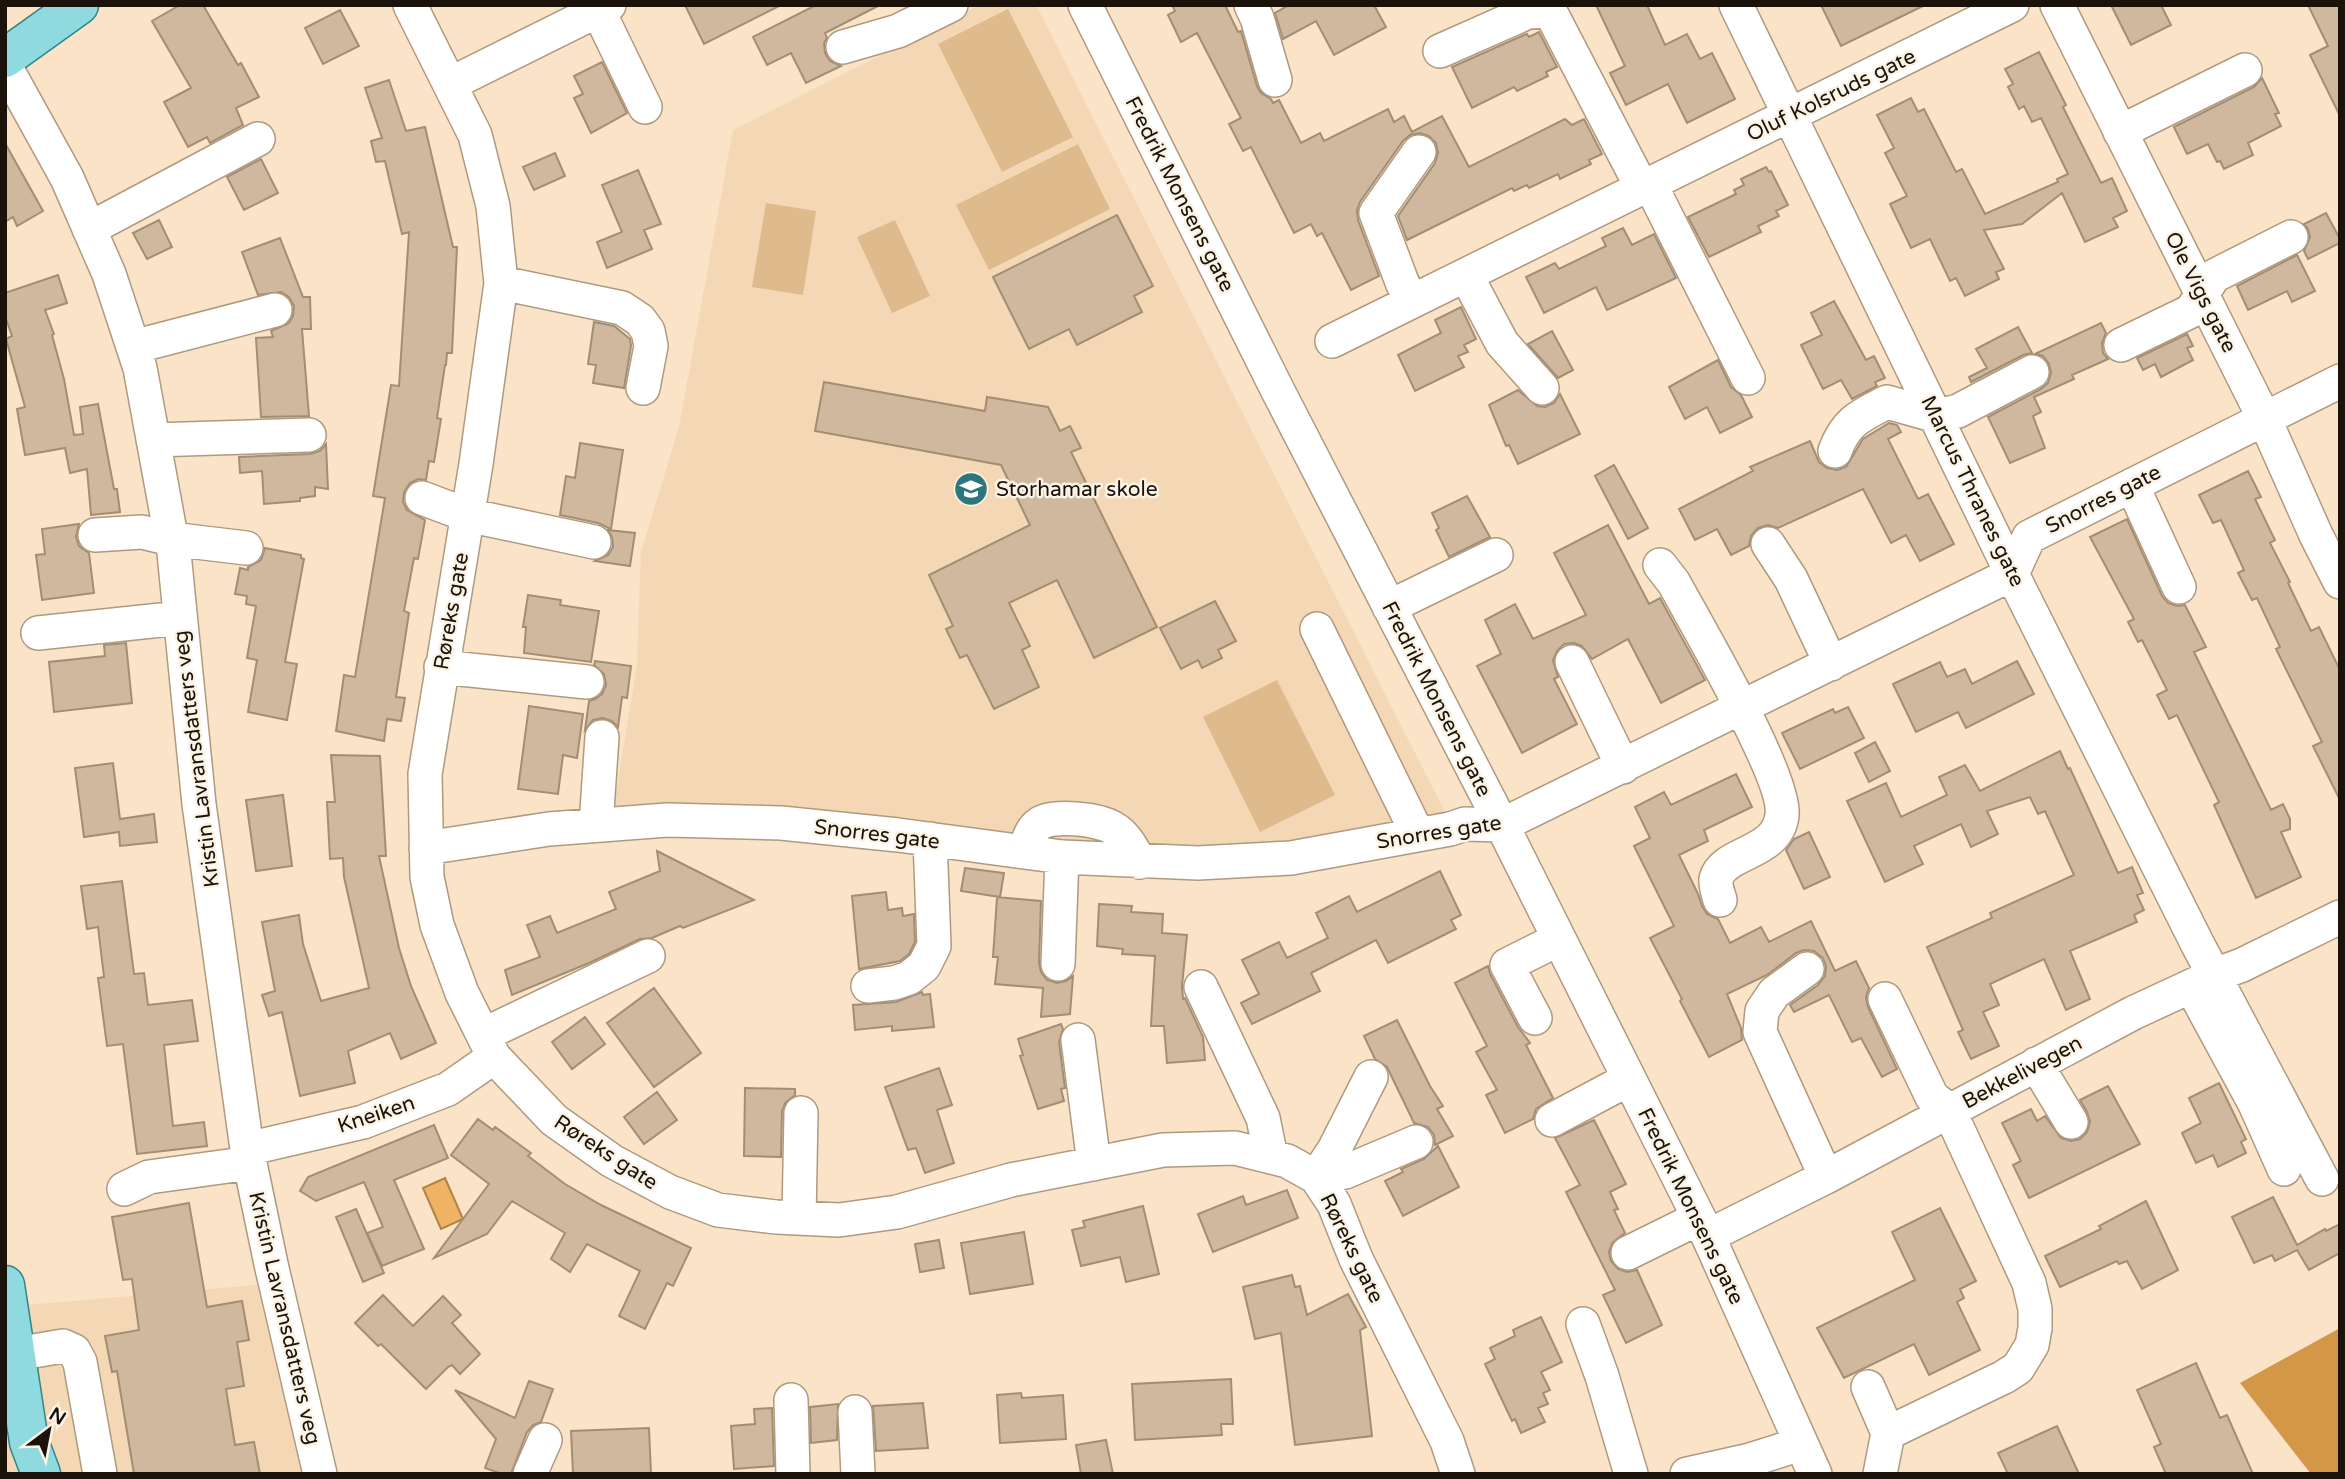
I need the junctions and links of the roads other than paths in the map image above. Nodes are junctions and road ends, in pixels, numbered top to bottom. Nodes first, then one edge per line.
1 (79, 5) edge
2 (410, 5) edge
3 (951, 5) edge
4 (1085, 5) edge
5 (1251, 5) edge
6 (1736, 5) edge
7 (2012, 5) edge
8 (2057, 5) edge
9 (603, 8) edge
10 (843, 47) dead end
11 (1440, 51) dead end
12 (5, 58) edge
13 (5, 66) edge
14 (2245, 70) dead end
15 (1275, 80) dead end
16 (450, 84) junction
17 (645, 107) dead end
18 (1791, 116) junction
19 (2120, 132) junction
20 (258, 139) dead end
21 (1419, 152) dead end
22 (1646, 186) junction
23 (89, 229) junction
24 (2291, 237) dead end
25 (1466, 275) junction
26 (501, 283) junction
27 (2202, 294) junction
28 (1412, 302) junction
29 (275, 310) dead end
30 (1332, 341) dead end
31 (2121, 345) dead end
32 (133, 347) junction
33 (2032, 372) dead end
34 (1748, 378) dead end
35 (2340, 381) edge
36 (643, 388) dead end
37 (1542, 388) dead end
38 (1936, 416) junction
39 (2264, 418) junction
40 (309, 435) dead end
41 (153, 440) junction
42 (1835, 451) dead end
43 (2132, 485) junction
44 (422, 498) dead end
45 (467, 515) junction
46 (2328, 528) edge
47 (95, 536) dead end
48 (171, 539) junction
49 (594, 542) dead end
50 (1768, 544) dead end
51 (246, 548) dead end
52 (1496, 555) dead end
53 (1660, 565) dead end
54 (2012, 574) junction
55 (2340, 582) edge
56 (2179, 587) dead end
57 (1389, 607) junction
58 (180, 618) junction
59 (1317, 629) dead end
60 (38, 633) dead end
61 (1572, 662) dead end
62 (1831, 664) junction
63 (441, 667) junction
64 (587, 681) dead end
65 (1741, 709) junction
66 (602, 737) dead end
67 (1623, 767) junction
68 (596, 825) junction
69 (1502, 825) junction
70 (1417, 833) junction
71 (930, 839) junction
72 (426, 848) junction
73 (1024, 852) junction
74 (1062, 857) junction
75 (1140, 862) junction
76 (1720, 900) dead end
77 (2340, 917) edge
78 (1559, 939) junction
79 (648, 956) dead end
80 (1058, 964) dead end
81 (1807, 969) dead end
82 (2203, 980) junction
83 (868, 986) dead end
84 (1201, 987) dead end
85 (1885, 999) dead end
86 (1535, 1018) dead end
87 (1079, 1040) dead end
88 (489, 1046) junction
89 (2036, 1064) junction
90 (1371, 1077) dead end
91 (1629, 1079) junction
92 (1949, 1110) junction
93 (801, 1113) dead end
94 (1552, 1120) dead end
95 (2071, 1122) dead end
96 (1416, 1142) dead end
97 (249, 1156) junction
98 (1272, 1157) junction
99 (1094, 1164) junction
100 (2284, 1169) dead end
101 (1316, 1177) junction
102 (1826, 1177) junction
103 (2322, 1179) dead end
104 (124, 1189) dead end
105 (799, 1218) junction
106 (1704, 1227) junction
107 (1628, 1253) dead end
108 (5, 1285) edge
109 (1583, 1324) dead end
110 (16, 1354) junction
111 (1868, 1387) dead end
112 (791, 1400) dead end
113 (855, 1412) dead end
114 (1888, 1433) junction
115 (545, 1440) dead end
116 (1801, 1444) junction
117 (32, 1463) edge
118 (100, 1474) edge
119 (320, 1474) edge
120 (530, 1474) edge
121 (793, 1474) edge
122 (858, 1474) edge
123 (1458, 1474) edge
124 (1631, 1474) edge
125 (1687, 1474) edge
126 (1815, 1474) edge
127 (1880, 1474) edge

1 - 12 main road
2 - 16 street, Røreks gate
3 - 10 street
4 - 57 street, Fredrik Monsens gate
5 - 15 street
6 - 18 street, Marcus Thranes gate
7 - 18 street, Oluf Kolsruds gate
8 - 19 street, Ole Vigs gate
9 - 16 street
9 - 17 street
11 - 22 street
13 - 23 street, Kristin Lavransdatters veg
14 - 19 street
16 - 26 street, Røreks gate
18 - 22 street, Oluf Kolsruds gate
18 - 38 street, Marcus Thranes gate
19 - 27 street, Ole Vigs gate
20 - 23 street
21 - 28 street
22 - 25 street, Oluf Kolsruds gate
22 - 34 street
23 - 32 street, Kristin Lavransdatters veg
24 - 27 street
25 - 28 street, Oluf Kolsruds gate
25 - 37 street
26 - 36 street
26 - 45 street, Røreks gate
27 - 31 street
27 - 39 street, Ole Vigs gate
28 - 30 street, Oluf Kolsruds gate
29 - 32 street
32 - 41 street, Kristin Lavransdatters veg
33 - 38 street
35 - 39 street, Snorres gate
38 - 42 street
38 - 54 street, Marcus Thranes gate
39 - 43 street, Snorres gate
39 - 46 street, Ole Vigs gate
40 - 41 street
41 - 48 street, Kristin Lavransdatters veg
43 - 54 street, Snorres gate
43 - 56 street
44 - 45 street
45 - 49 street
45 - 63 street, Røreks gate
46 - 55 street, Ole Vigs gate
47 - 48 street
48 - 51 street
48 - 58 street, Kristin Lavransdatters veg
50 - 62 street
52 - 57 street
53 - 65 street
54 - 62 street, Snorres gate
54 - 82 street, Marcus Thranes gate
57 - 69 street, Fredrik Monsens gate
58 - 60 street
58 - 97 street, Kristin Lavransdatters veg
59 - 70 street
61 - 67 street
62 - 65 street, Snorres gate
63 - 64 street
63 - 72 street, Røreks gate
65 - 67 street, Snorres gate
65 - 76 street
66 - 68 street
67 - 69 street, Snorres gate
68 - 71 street, Snorres gate
68 - 72 street, Snorres gate
69 - 70 street, Snorres gate
69 - 78 street, Fredrik Monsens gate
70 - 75 street, Snorres gate
71 - 73 street, Snorres gate
71 - 83 street
72 - 88 street, Røreks gate
73 - 74 street, Snorres gate
73 - 75 street
74 - 75 street, Snorres gate
74 - 80 street
77 - 82 street, Bekkelivegen
78 - 86 street
78 - 91 street, Fredrik Monsens gate
79 - 88 street, Kneiken
81 - 102 street
82 - 89 street, Bekkelivegen
82 - 100 street
82 - 103 street
84 - 98 street
85 - 92 street
87 - 99 street
88 - 97 street, Kneiken
88 - 105 street, Røreks gate
89 - 92 street, Bekkelivegen
89 - 95 street
90 - 101 street
91 - 94 street
91 - 106 street, Fredrik Monsens gate
92 - 102 street, Bekkelivegen
92 - 114 street
93 - 105 street
96 - 101 street
97 - 104 street, Kneiken
97 - 119 street, Kristin Lavransdatters veg
98 - 99 street, Røreks gate
98 - 101 street, Røreks gate
99 - 105 street, Røreks gate
101 - 123 street, Røreks gate
102 - 106 street, Bekkelivegen
106 - 107 street, Bekkelivegen
106 - 116 street, Fredrik Monsens gate
108 - 110 main road
109 - 124 street
110 - 117 main road
110 - 118 street
111 - 114 street
112 - 121 street
113 - 122 street
114 - 127 street
115 - 120 street
116 - 125 street
116 - 126 street, Fredrik Monsens gate

